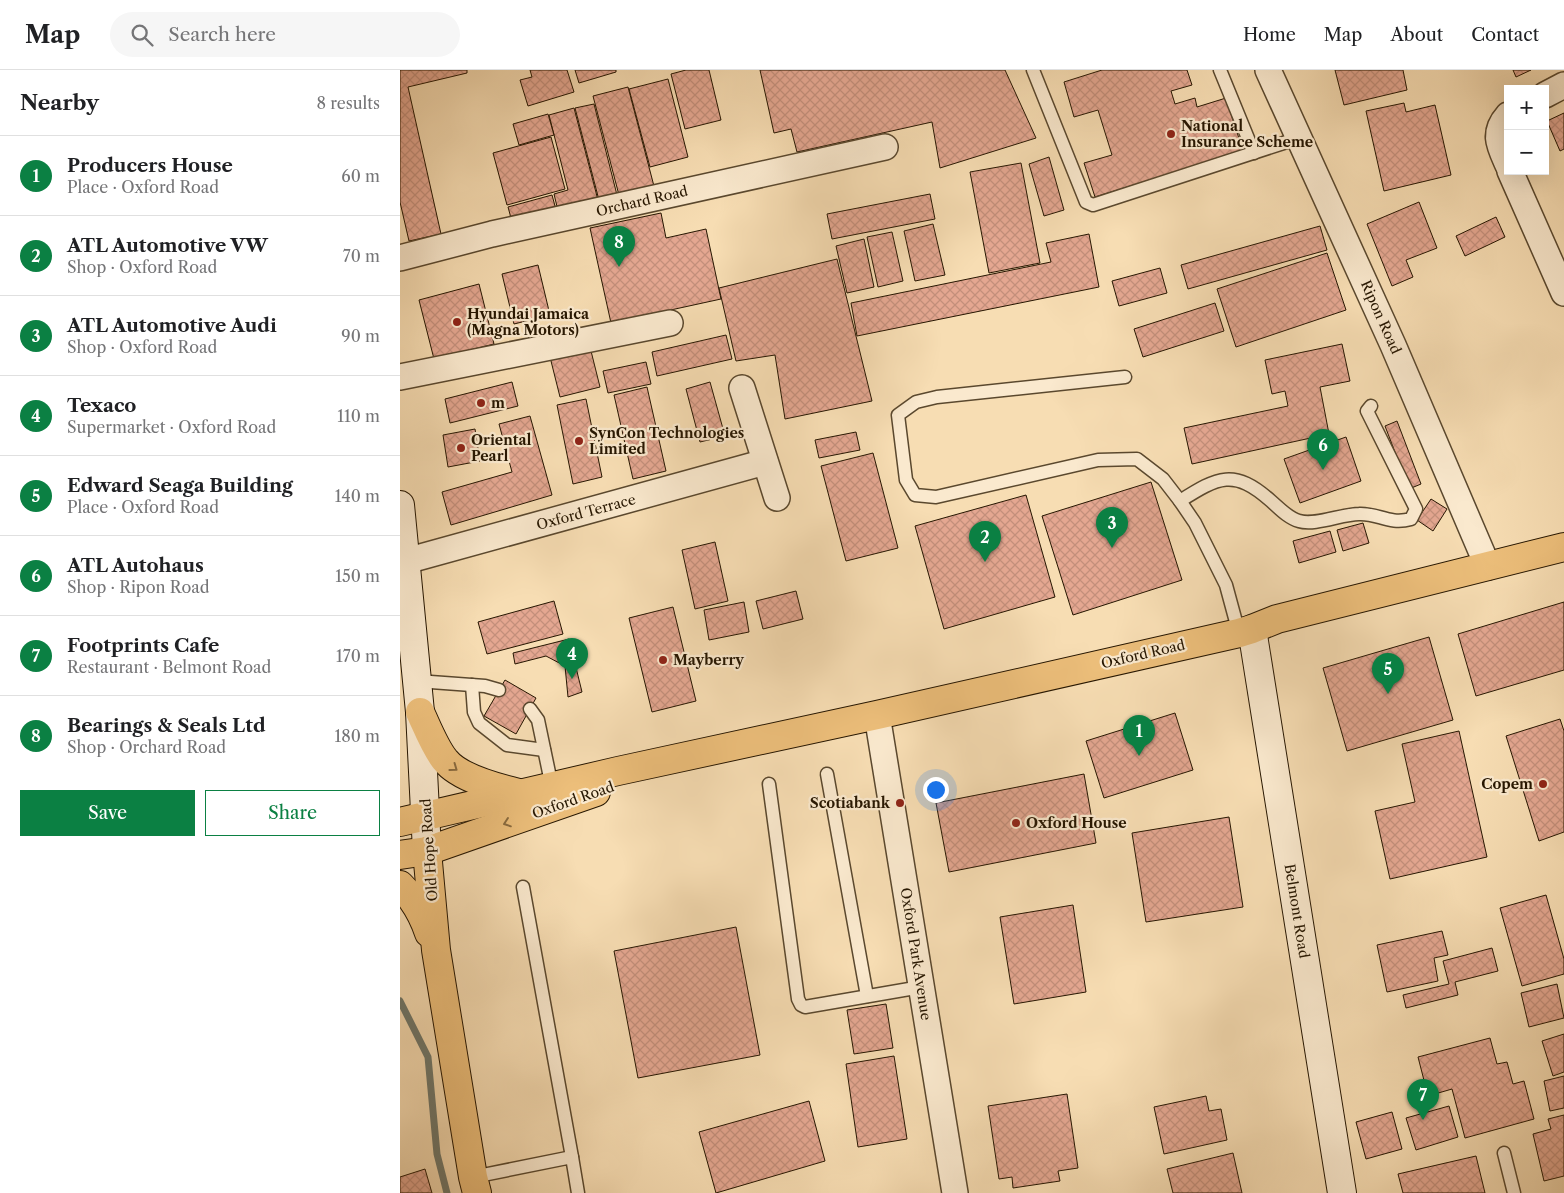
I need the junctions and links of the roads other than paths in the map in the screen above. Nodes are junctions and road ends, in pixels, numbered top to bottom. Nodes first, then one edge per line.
1 (1033, 70) edge
2 (1220, 70) edge
3 (1268, 70) edge
4 (1564, 85) edge
5 (1549, 93) edge
6 (1504, 120) edge
7 (1299, 138) junction
8 (885, 146) dead end
9 (1254, 153) junction
10 (1504, 156) edge
11 (1512, 175) edge
12 (400, 258) edge
13 (1564, 293) edge
14 (670, 323) dead end
15 (400, 377) edge
16 (1125, 377) dead end
17 (742, 388) dead end
18 (1371, 406) dead end
19 (765, 462) junction
20 (778, 498) dead end
21 (1180, 501) junction
22 (400, 505) edge
23 (1564, 547) edge
24 (406, 561) junction
25 (1488, 567) junction
26 (1245, 631) junction
27 (417, 681) junction
28 (472, 685) junction
29 (499, 690) dead end
30 (530, 709) dead end
31 (420, 712) junction
32 (877, 714) junction
33 (718, 749) junction
34 (544, 750) junction
35 (826, 774) dead end
36 (769, 784) dead end
37 (552, 786) junction
38 (522, 794) junction
39 (426, 816) junction
40 (400, 822) edge
41 (427, 850) junction
42 (400, 855) edge
43 (400, 885) edge
44 (523, 887) dead end
45 (436, 950) junction
46 (921, 987) junction
47 (866, 996) junction
48 (1504, 1153) dead end
49 (572, 1158) junction
50 (475, 1185) edge
51 (578, 1193) edge
52 (955, 1193) edge
53 (1342, 1193) edge
54 (1514, 1193) edge

1 - 9 lane
2 - 9 lane
3 - 7 street, Ripon Road
4 - 5 street
6 - 10 street
7 - 9 lane
7 - 25 street, Ripon Road
8 - 12 street, Orchard Road
11 - 13 street
14 - 15 street
16 - 21 lane
17 - 19 street
18 - 21 lane
19 - 20 street
19 - 24 street, Oxford Terrace
21 - 26 lane
22 - 24 main road, Old Hope Road
23 - 25 main road, Oxford Road
24 - 27 main road, Old Hope Road
25 - 26 main road, Oxford Road
26 - 32 main road, Oxford Road
26 - 53 main road, Belmont Road
27 - 28 lane
27 - 31 main road, Old Hope Road
28 - 29 lane
28 - 34 lane
30 - 34 lane
31 -> 38 main road
31 - 39 main road, Old Hope Road
32 - 33 main road, Oxford Road
32 - 46 street, Oxford Park Avenue
33 - 37 main road, Oxford Road
33 -> 41 main road, Oxford Road
34 - 37 lane
35 - 47 lane
36 - 47 lane
37 - 38 main road, Oxford Road
38 - 39 main road, Oxford Road
39 - 40 main road, Oxford Road
39 - 41 main road, Old Hope Road
41 - 42 main road, Oxford Road
41 - 45 main road, Old Hope Road
43 - 45 main road
44 - 49 lane
45 - 50 main road, Old Hope Road
46 - 47 lane
46 - 52 street, Oxford Park Avenue
48 - 54 lane
49 - 50 lane
49 - 51 lane

